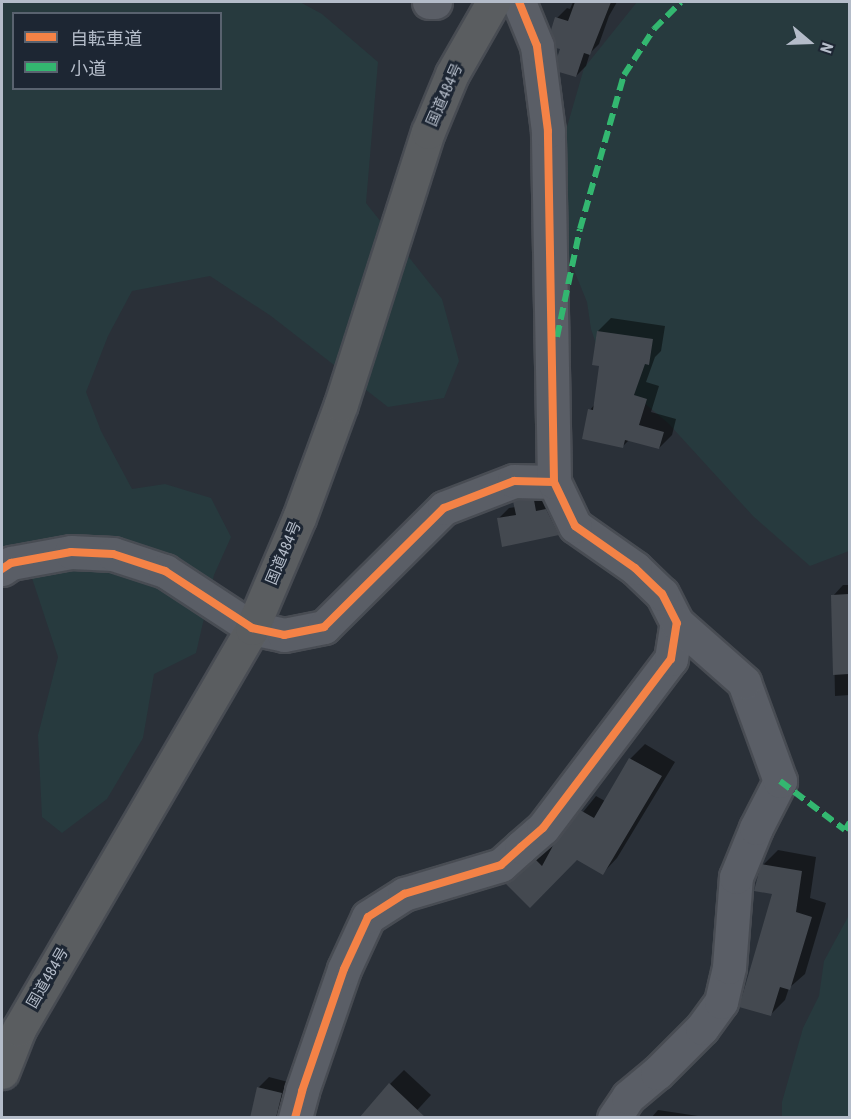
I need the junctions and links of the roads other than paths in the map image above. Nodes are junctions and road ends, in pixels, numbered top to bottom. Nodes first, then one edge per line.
1 (429, 2) edge
2 (435, 2) edge
3 (493, 2) edge
4 (519, 2) edge
5 (554, 482) junction
6 (2, 569) edge
7 (677, 623) junction
8 (252, 628) junction
9 (2, 1072) edge
10 (295, 1118) edge
11 (614, 1118) edge

1 - 2 street
3 - 8 highway, 国道484号
4 - 5 street
5 - 7 street
5 - 8 street
6 - 8 street
7 - 10 street
7 - 11 street
8 - 9 highway, 国道484号

